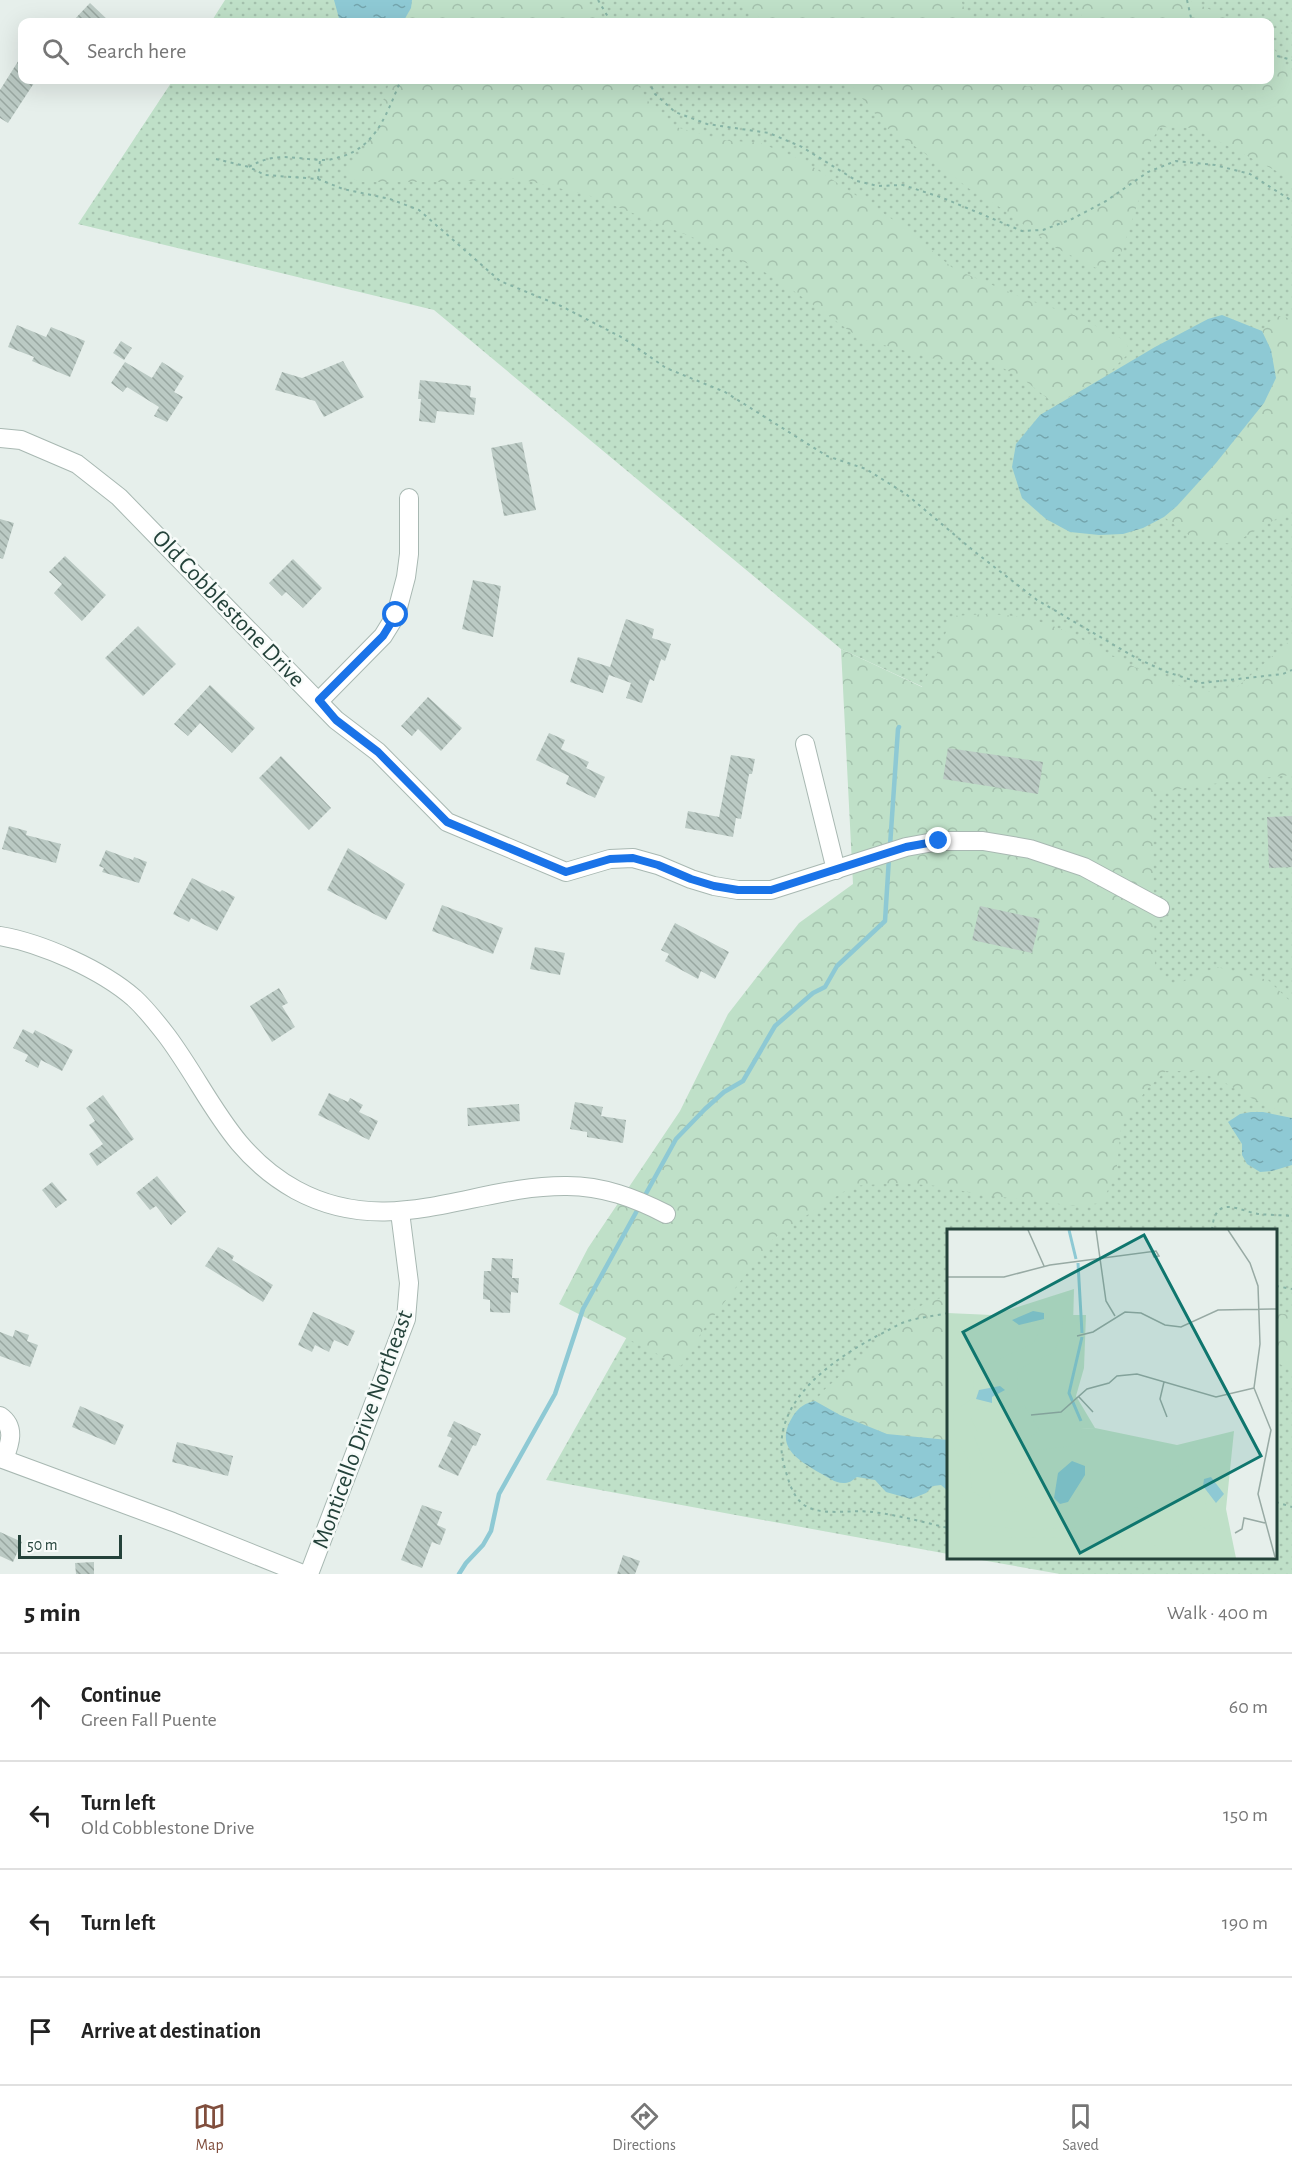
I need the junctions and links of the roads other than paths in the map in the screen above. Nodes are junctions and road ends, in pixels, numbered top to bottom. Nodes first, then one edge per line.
1 (0, 438) edge
2 (409, 498) dead end
3 (319, 700) junction
4 (805, 744) dead end
5 (836, 870) junction
6 (1160, 908) dead end
7 (0, 936) edge
8 (400, 1212) junction
9 (666, 1214) dead end
10 (0, 1416) edge
11 (2, 1459) edge
12 (303, 1574) edge
13 (309, 1574) edge

1 - 3 street, Old Cobblestone Drive
2 - 3 street
3 - 5 street, Old Cobblestone Drive
4 - 5 street
5 - 6 street
7 - 8 street
8 - 9 street
8 - 13 street, Monticello Drive Northeast
10 - 11 street
11 - 12 street

